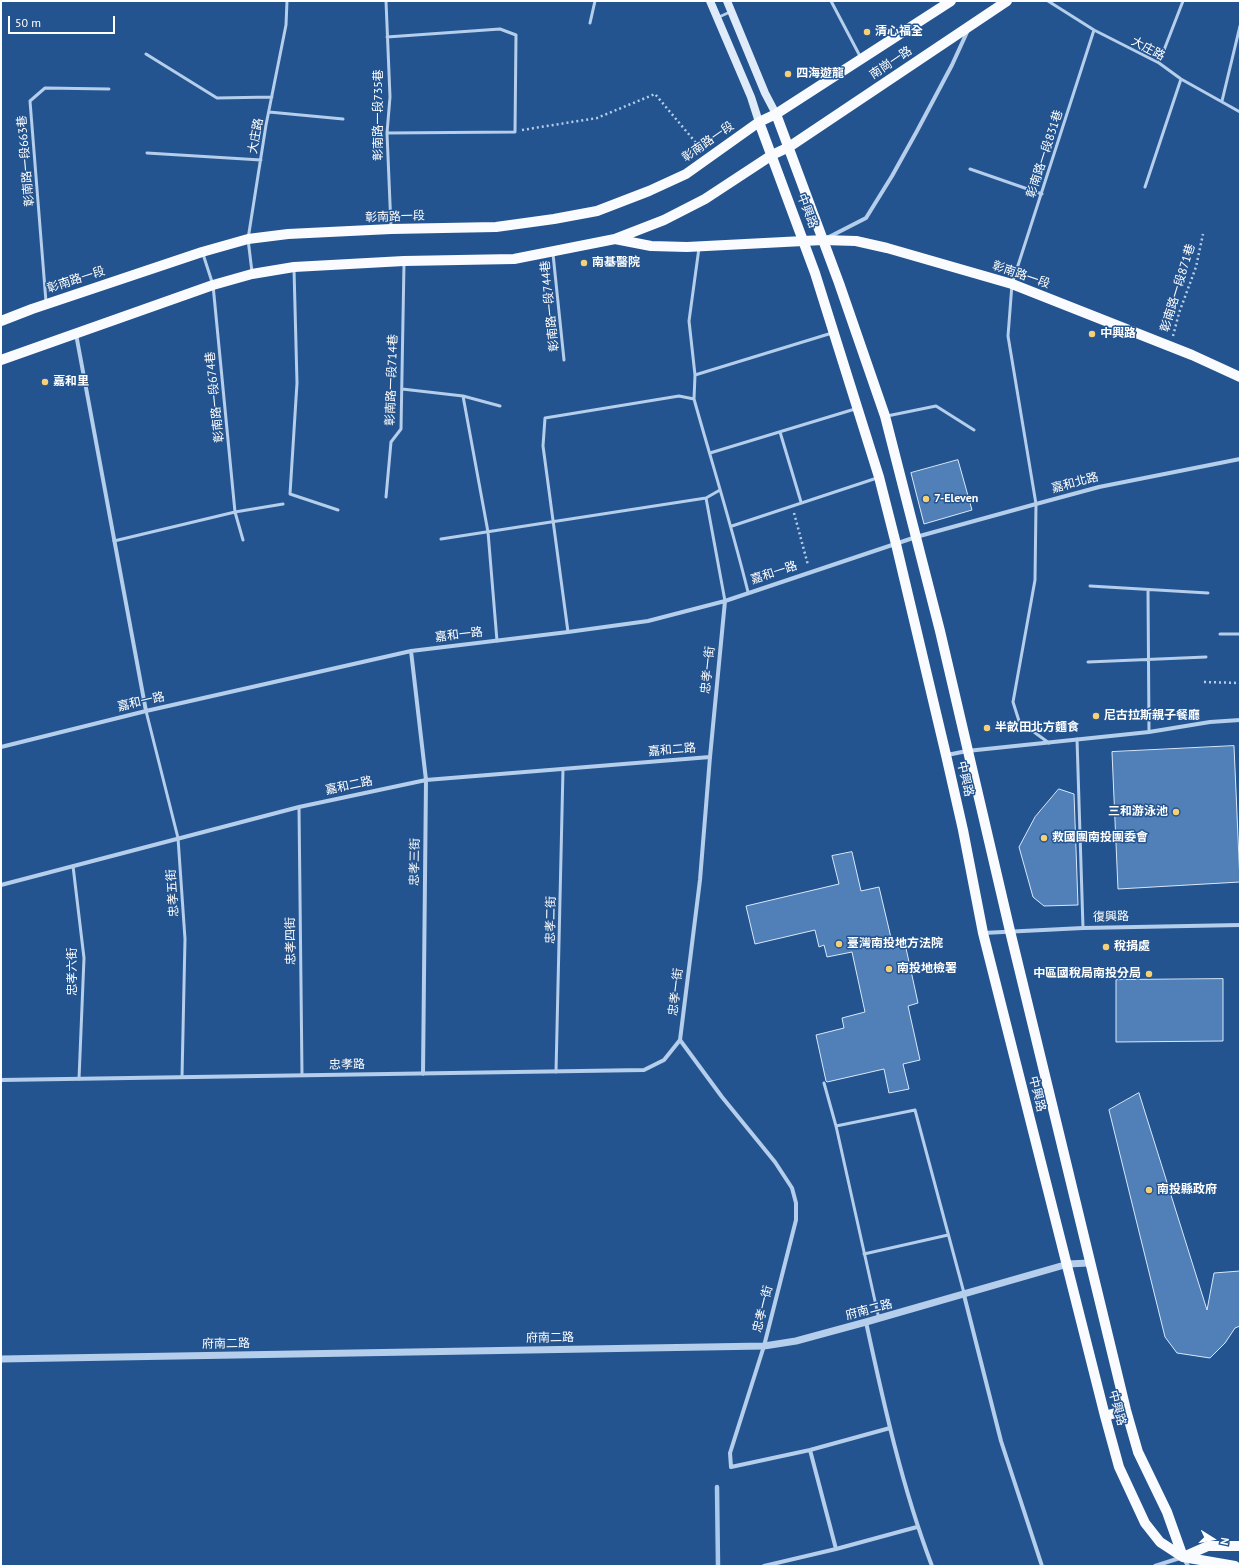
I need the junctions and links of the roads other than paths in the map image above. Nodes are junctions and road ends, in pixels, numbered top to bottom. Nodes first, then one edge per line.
1 (287, 1) edge
2 (386, 1) edge
3 (595, 1) edge
4 (710, 1) edge
5 (727, 1) edge
6 (831, 1) edge
7 (951, 1) edge
8 (1007, 1) edge
9 (1048, 1) edge
10 (1183, 1) edge
11 (731, 12) junction
12 (717, 18) junction
13 (590, 23) dead end
14 (971, 24) junction
15 (1240, 26) edge
16 (1094, 30) junction
17 (387, 37) junction
18 (146, 54) dead end
19 (861, 59) junction
20 (1159, 63) junction
21 (1181, 78) junction
22 (109, 89) dead end
23 (272, 97) junction
24 (1222, 101) junction
25 (269, 112) junction
26 (1240, 112) edge
27 (776, 114) junction
28 (344, 119) dead end
29 (759, 122) junction
30 (387, 133) junction
31 (789, 147) junction
32 (146, 153) dead end
33 (772, 154) junction
34 (261, 160) junction
35 (970, 169) dead end
36 (1145, 187) dead end
37 (1042, 194) junction
38 (391, 229) junction
39 (248, 239) junction
40 (614, 239) junction
41 (824, 240) junction
42 (804, 242) junction
43 (699, 247) junction
44 (553, 251) junction
45 (202, 252) junction
46 (404, 261) junction
47 (294, 267) junction
48 (252, 274) junction
49 (1012, 284) junction
50 (213, 285) junction
51 (47, 304) junction
52 (1, 321) edge
53 (833, 333) junction
54 (76, 334) junction
55 (1, 360) edge
56 (564, 360) dead end
57 (695, 375) junction
58 (1240, 377) edge
59 (402, 388) junction
60 (463, 396) junction
61 (694, 399) junction
62 (500, 406) dead end
63 (858, 409) junction
64 (885, 416) junction
65 (974, 430) dead end
66 (780, 432) junction
67 (710, 453) junction
68 (1240, 459) edge
69 (879, 477) junction
70 (720, 490) junction
71 (386, 497) dead end
72 (706, 498) junction
73 (801, 502) junction
74 (284, 504) dead end
75 (1036, 504) junction
76 (338, 510) dead end
77 (235, 512) junction
78 (554, 522) junction
79 (732, 526) junction
80 (488, 532) junction
81 (916, 537) junction
82 (242, 540) dead end
83 (441, 540) dead end
84 (114, 541) junction
85 (896, 544) junction
86 (1090, 586) dead end
87 (1148, 590) junction
88 (748, 592) junction
89 (1208, 593) dead end
90 (725, 600) junction
91 (568, 632) junction
92 (1220, 634) dead end
93 (1240, 634) edge
94 (497, 641) junction
95 (411, 651) junction
96 (1206, 657) dead end
97 (1147, 660) junction
98 (1088, 662) dead end
99 (146, 711) junction
100 (1240, 720) edge
101 (1149, 732) junction
102 (1076, 739) junction
103 (1049, 743) junction
104 (1, 747) edge
105 (967, 751) junction
106 (946, 755) junction
107 (710, 757) junction
108 (563, 769) junction
109 (426, 780) junction
110 (299, 807) junction
111 (178, 838) junction
112 (73, 866) junction
113 (1, 885) edge
114 (1240, 925) edge
115 (1083, 928) junction
116 (1010, 931) junction
117 (983, 933) junction
118 (680, 1040) junction
119 (556, 1072) junction
120 (423, 1074) junction
121 (302, 1076) junction
122 (182, 1077) junction
123 (79, 1079) junction
124 (1, 1080) edge
125 (824, 1083) dead end
126 (836, 1126) junction
127 (948, 1235) junction
128 (864, 1254) junction
129 (1089, 1262) junction
130 (1068, 1264) junction
131 (964, 1295) junction
132 (878, 1319) junction
133 (866, 1322) junction
134 (764, 1346) junction
135 (1, 1359) edge
136 (1126, 1410) junction
137 (1105, 1416) junction
138 (890, 1428) junction
139 (810, 1450) junction
140 (917, 1527) junction
141 (1240, 1546) edge
142 (836, 1549) junction
143 (1185, 1562) edge
144 (764, 1566) edge
145 (932, 1566) edge
146 (1042, 1566) edge
147 (1156, 1566) edge
148 (1235, 1566) edge

1 - 23 lane, 大庄路
2 - 17 lane, 彰南路一段735巷
3 - 13 lane
4 - 12 main road, 中興路
5 - 11 main road, 中興路
6 - 19 lane
7 - 19 main road, 南崗一路
8 - 14 main road, 南崗一路
9 - 16 lane, 大庄路
10 - 20 lane
11 - 12 lane
11 - 27 main road, 中興路
12 - 29 main road, 中興路
14 - 31 main road, 南崗一路
14 - 41 street
15 - 24 lane
16 - 20 lane, 大庄路
16 - 37 lane, 彰南路一段831巷
17 - 30 lane, 彰南路一段735巷
17 - 30 lane
18 - 23 lane
19 - 27 main road, 南崗一路
20 - 21 lane, 大庄路
21 - 24 lane, 大庄路
21 - 36 lane
22 - 51 lane, 彰南路一段663巷
23 - 25 lane, 大庄路
24 - 26 lane, 大庄路
25 - 28 lane
25 - 34 lane, 大庄路
27 - 29 main road, 彰南路一段
27 - 31 main road, 中興路
29 - 33 main road, 中興路
29 - 38 main road, 彰南路一段
30 - 38 lane, 彰南路一段735巷
31 - 33 main road, 彰南路一段
31 - 41 main road, 中興路
32 - 34 lane
33 - 40 main road, 彰南路一段
33 - 42 main road, 中興路
34 - 39 lane, 大庄路
35 - 37 lane
37 - 49 lane, 彰南路一段831巷
38 - 39 main road, 彰南路一段
39 - 45 main road, 彰南路一段
39 - 48 lane, 大庄路
40 - 43 main road, 彰南路一段
40 - 44 main road, 彰南路一段
41 - 42 main road, 彰南路一段
41 - 49 main road, 彰南路一段
41 - 64 main road, 中興路
42 - 43 main road, 彰南路一段
42 - 53 main road, 中興路
43 - 57 lane
44 - 46 main road, 彰南路一段
44 - 56 lane, 彰南路一段744巷
45 - 50 lane, 彰南路一段674巷
45 - 51 main road, 彰南路一段
46 - 47 main road, 彰南路一段
46 - 59 lane, 彰南路一段714巷
47 - 48 main road, 彰南路一段
47 - 76 lane
48 - 50 main road, 彰南路一段
49 - 58 main road, 彰南路一段
49 - 75 lane, 彰南路一段831巷
50 - 54 main road, 彰南路一段
50 - 77 lane, 彰南路一段674巷
51 - 52 main road, 彰南路一段
53 - 57 lane
53 - 63 main road, 中興路
54 - 55 main road, 彰南路一段
54 - 84 street
57 - 61 lane
59 - 60 lane
59 - 71 lane, 彰南路一段714巷
60 - 62 lane
60 - 80 lane
61 - 67 lane
61 - 78 lane
63 - 66 lane
63 - 69 main road, 中興路
64 - 65 lane
64 - 81 main road, 中興路
66 - 67 lane
66 - 73 lane
67 - 70 lane
68 - 75 street, 嘉和北路
69 - 73 lane
69 - 85 main road, 中興路
70 - 72 lane
70 - 79 lane
72 - 78 lane
72 - 90 lane
73 - 79 lane
74 - 77 lane
75 - 81 street, 嘉和北路
75 - 103 lane, 彰南路一段831巷
77 - 82 lane, 彰南路一段674巷
77 - 84 lane
78 - 80 lane
78 - 91 lane
79 - 88 lane
80 - 83 lane
80 - 94 lane
81 - 85 street, 嘉和一路
81 - 105 main road, 中興路
84 - 99 street
85 - 88 street, 嘉和一路
85 - 106 main road, 中興路
86 - 87 lane
87 - 89 lane
87 - 97 lane
88 - 90 street, 嘉和一路
90 - 91 street, 嘉和一路
90 - 107 street, 忠孝一街
91 - 94 street, 嘉和一路
92 - 93 lane
94 - 95 street, 嘉和一路
95 - 99 street, 嘉和一路
95 - 109 street, 忠孝三街
96 - 97 lane
97 - 98 lane
97 - 101 lane
99 - 104 street, 嘉和一路
99 - 111 lane, 忠孝五街
100 - 101 street
101 - 102 street
102 - 103 street
102 - 115 lane
103 - 105 street
105 - 106 street
105 - 116 main road, 中興路
106 - 117 main road, 中興路
107 - 108 street, 嘉和二路
107 - 118 street, 忠孝一街
108 - 109 street, 嘉和二路
108 - 119 lane, 忠孝二街
109 - 110 street, 嘉和二路
109 - 120 street, 忠孝三街
110 - 111 street, 嘉和二路
110 - 121 lane, 忠孝四街
111 - 112 street, 嘉和二路
111 - 122 lane, 忠孝五街
112 - 113 street, 嘉和二路
112 - 123 lane, 忠孝六街
114 - 115 street, 復興路
115 - 116 street, 復興路
116 - 117 street, 復興路
116 - 129 main road, 中興路
117 - 130 main road, 中興路
118 - 119 street, 忠孝路
118 - 134 street, 忠孝一街
119 - 120 street, 忠孝路
120 - 121 street, 忠孝路
121 - 122 street, 忠孝路
122 - 123 street, 忠孝路
123 - 124 street, 忠孝路
125 - 126 lane
126 - 127 lane
126 - 128 lane
127 - 128 lane
127 - 131 lane
128 - 132 lane
129 - 130 street, 府南二路
129 - 136 main road, 中興路
130 - 131 street, 府南二路
130 - 137 main road, 中興路
131 - 132 street, 府南二路
131 - 146 street
132 - 133 street, 府南二路
133 - 134 street, 府南二路
133 - 138 street
134 - 135 street, 府南二路
134 - 139 street, 忠孝一街
136 - 137 main road
136 - 143 main road, 中興路
137 - 143 main road, 中興路
138 - 139 street
138 - 140 street
139 - 142 street
140 - 142 street
140 - 145 street
141 - 143 main road
142 - 144 street
143 - 147 street
143 - 148 main road, 中興路

